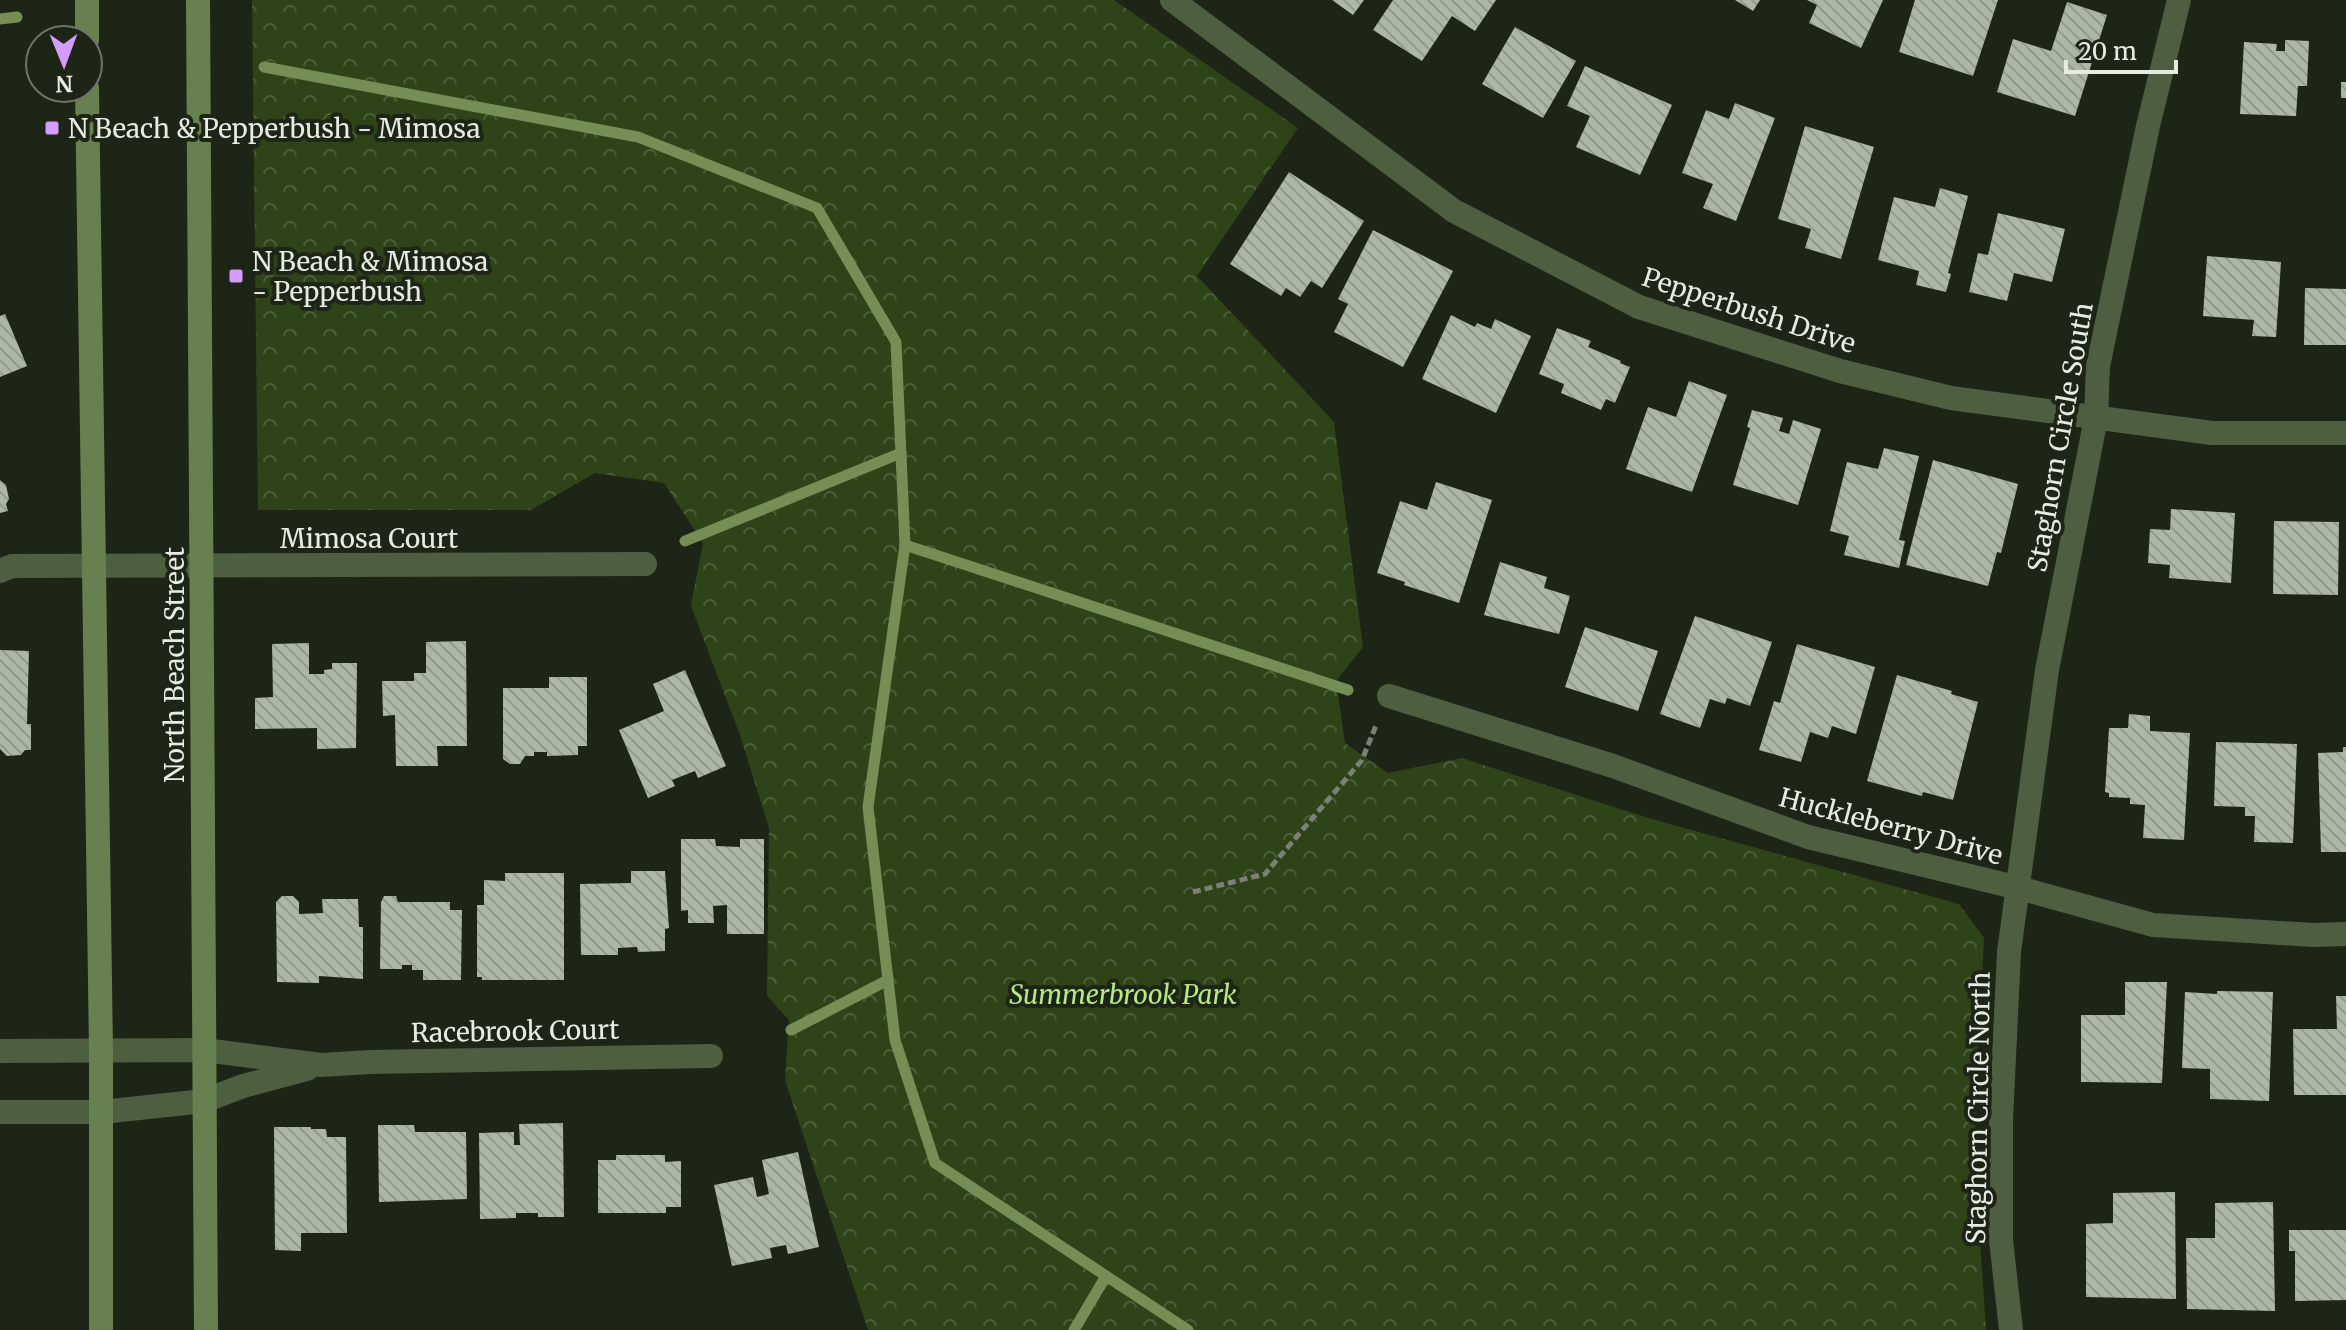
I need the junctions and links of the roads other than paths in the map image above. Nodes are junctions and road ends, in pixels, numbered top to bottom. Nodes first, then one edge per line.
1 (87, 0) edge
2 (198, 0) edge
3 (1172, 0) edge
4 (2179, 0) edge
5 (87, 24) edge
6 (87, 104) edge
7 (2096, 418) junction
8 (2346, 433) edge
9 (645, 564) dead end
10 (94, 567) junction
11 (202, 567) junction
12 (0, 571) edge
13 (1389, 696) road end
14 (2019, 888) junction
15 (2346, 934) edge
16 (204, 1050) junction
17 (0, 1051) edge
18 (101, 1051) junction
19 (711, 1056) dead end
20 (321, 1065) junction
21 (204, 1101) junction
22 (0, 1112) edge
23 (102, 1112) junction
24 (101, 1330) edge
25 (206, 1330) edge
26 (2011, 1330) edge

1 - 5 main road
2 - 11 main road, North Beach Street
3 - 7 street, Pepperbush Drive
4 - 7 street, Staghorn Circle South
6 - 10 main road
7 - 8 street, Pepperbush Drive
7 - 14 street, Staghorn Circle South
9 - 11 street, Mimosa Court
10 - 11 street, Mimosa Court
10 - 12 street, Mimosa Court
10 - 18 main road
11 - 16 main road, North Beach Street
13 - 14 street, Huckleberry Drive
14 - 15 street, Huckleberry Drive
14 - 26 street, Staghorn Circle North
16 - 18 street, Racebrook Court
16 - 20 street, Racebrook Court
16 - 21 main road, North Beach Street
17 - 18 street, Racebrook Court
18 - 23 main road
19 - 20 street, Racebrook Court
20 - 21 street, Racebrook Court
21 - 23 street, Racebrook Court
21 - 25 main road, North Beach Street
22 - 23 street, Racebrook Court
23 - 24 main road

